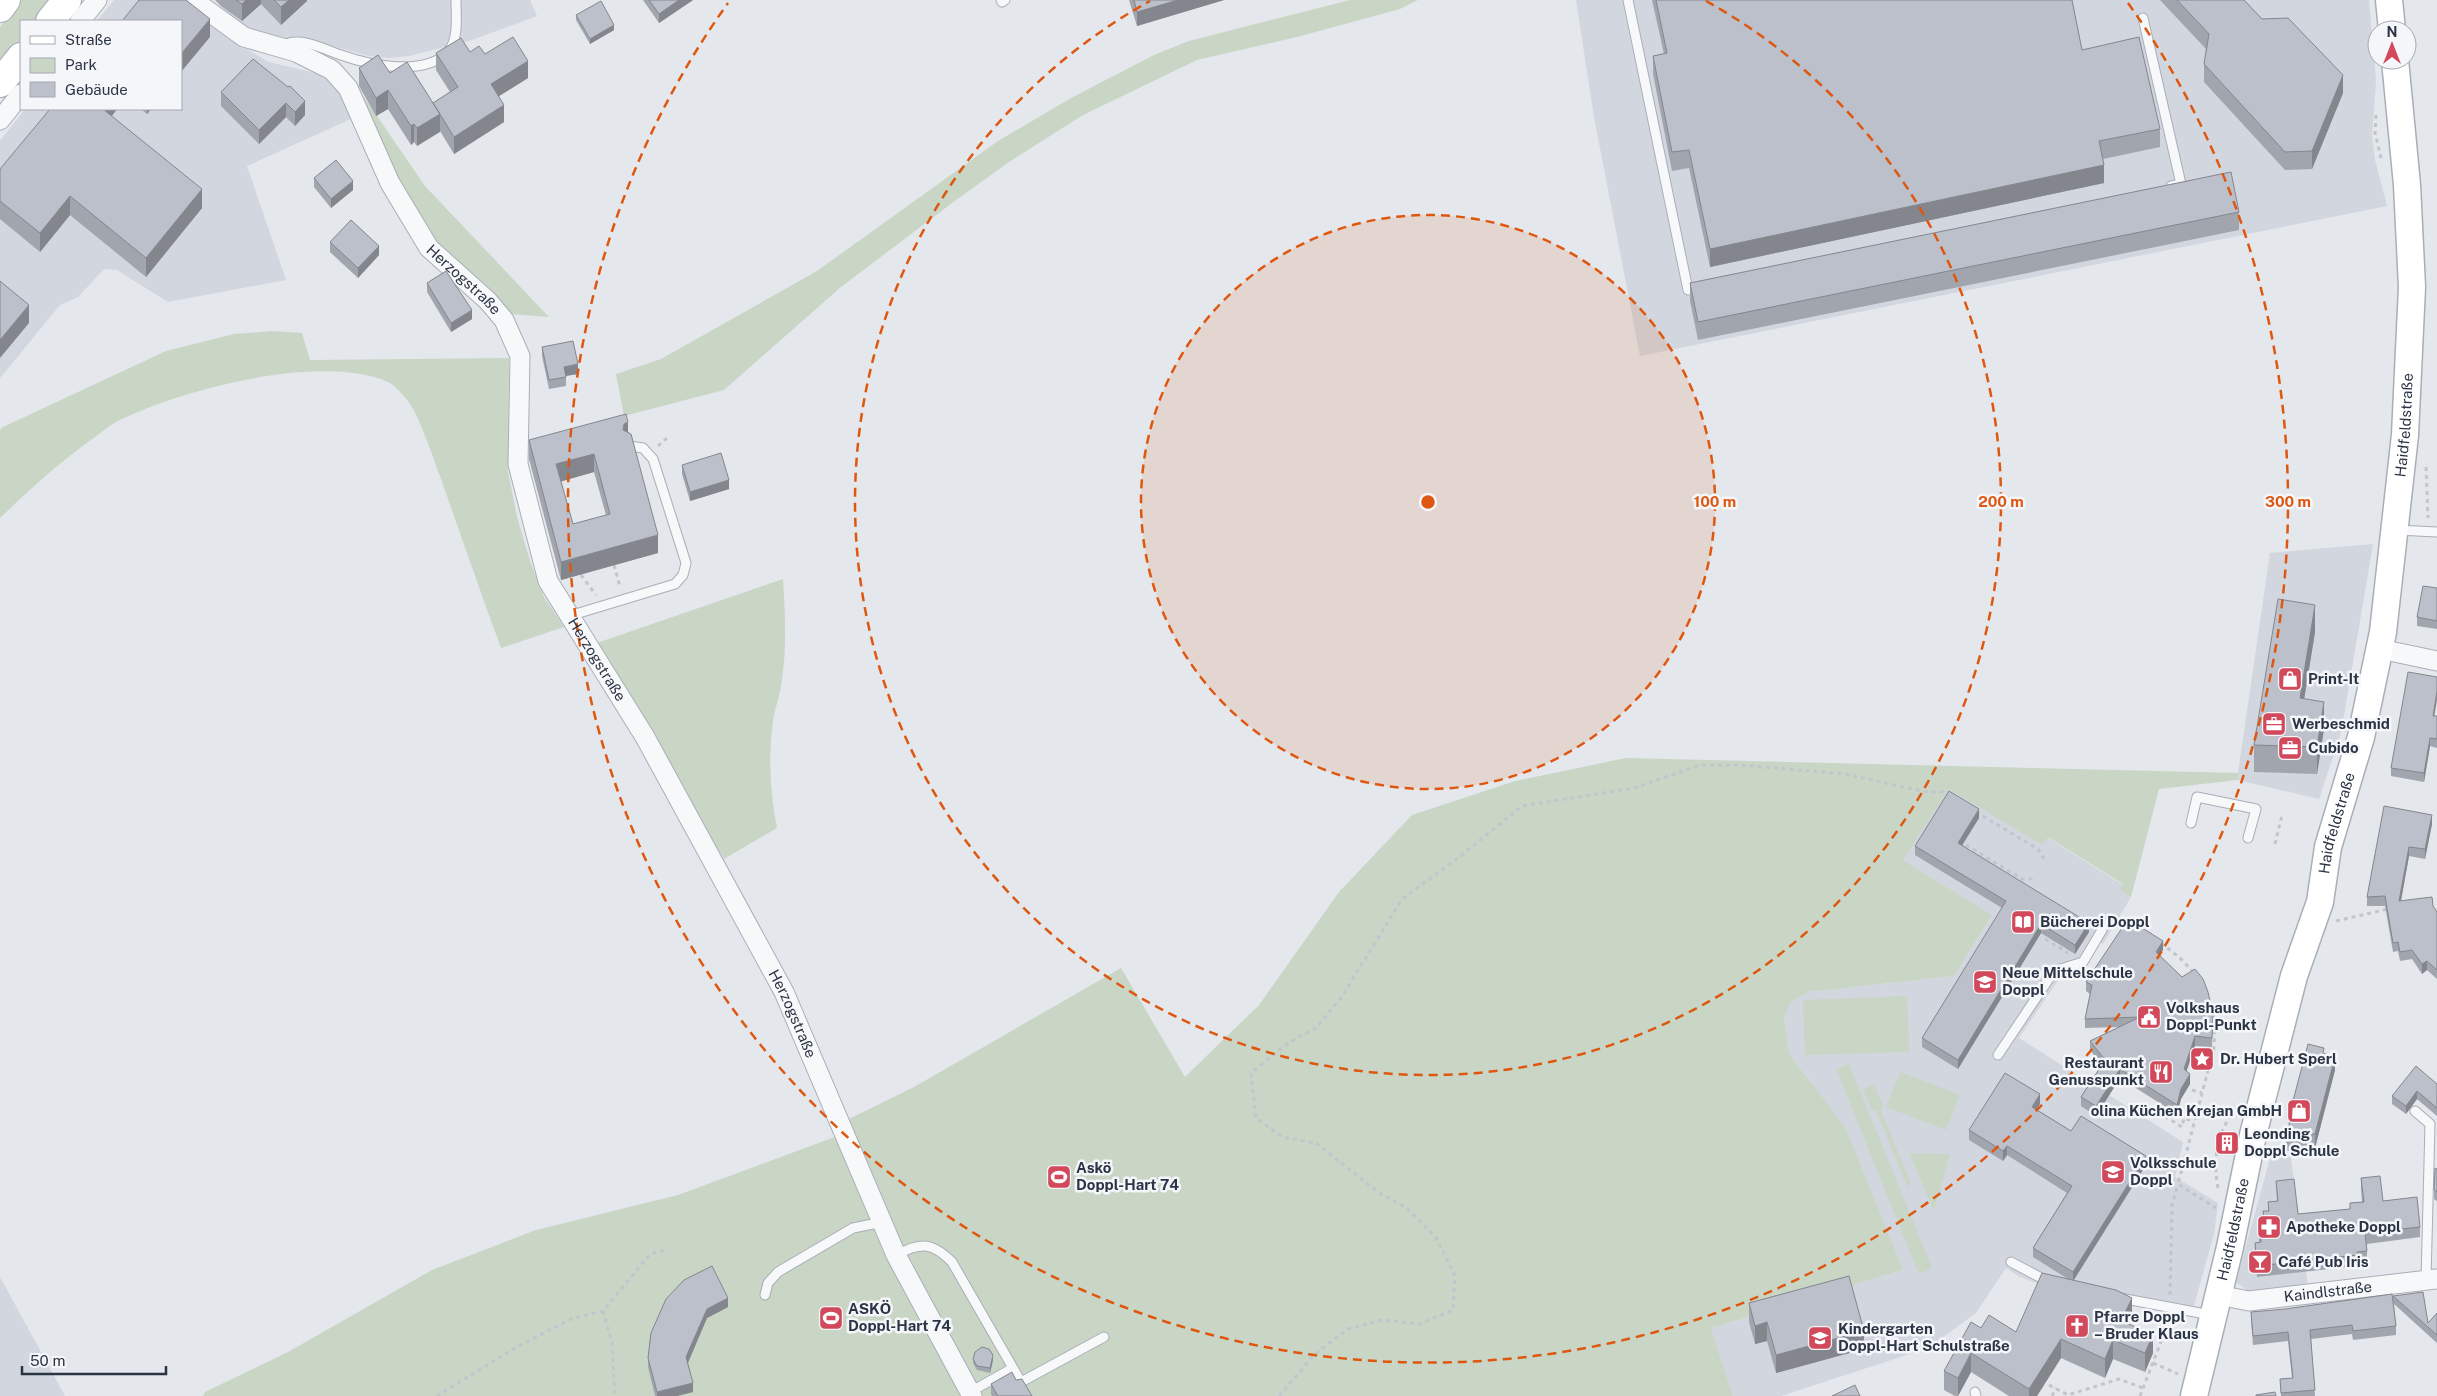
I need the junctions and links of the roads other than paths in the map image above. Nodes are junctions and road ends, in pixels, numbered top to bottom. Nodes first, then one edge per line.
1 (6, 0) edge
2 (67, 0) edge
3 (97, 0) edge
4 (193, 0) edge
5 (456, 0) edge
6 (1001, 0) edge
7 (1005, 0) edge
8 (1628, 0) edge
9 (2390, 0) edge
10 (0, 8) edge
11 (2143, 18) dead end
12 (51, 20) edge
13 (81, 20) edge
14 (2391, 20) edge
15 (280, 46) junction
16 (20, 58) edge
17 (2396, 70) edge
18 (0, 83) edge
19 (20, 95) edge
20 (0, 120) edge
21 (2162, 188) edge
22 (1707, 286) edge
23 (629, 446) edge
24 (2395, 530) junction
25 (2433, 532) edge
26 (569, 616) junction
27 (2380, 649) junction
28 (2437, 661) edge
29 (2191, 824) dead end
30 (2248, 838) dead end
31 (2103, 923) dead end
32 (1998, 1055) dead end
33 (2415, 1111) dead end
34 (883, 1222) junction
35 (896, 1255) junction
36 (2011, 1262) dead end
37 (2431, 1279) edge
38 (2057, 1284) edge
39 (765, 1295) dead end
40 (2110, 1296) edge
41 (2216, 1305) junction
42 (1104, 1336) dead end
43 (1013, 1368) junction
44 (2184, 1384) edge
45 (971, 1394) edge

1 - 10 main road
2 - 12 main road
3 - 13 street
4 - 15 street, Herzogstraße
5 - 15 lane
6 - 7 lane
8 - 22 lane
9 - 14 street
11 - 21 lane
15 - 26 street, Herzogstraße
16 - 18 main road
17 - 24 street, Haidfeldstraße
19 - 20 street
23 - 26 lane
24 - 25 lane
24 - 27 street, Haidfeldstraße
26 - 34 street, Herzogstraße
27 - 28 street
27 - 41 street, Haidfeldstraße
29 - 30 lane
31 - 32 lane
33 - 37 lane
34 - 35 street, Herzogstraße
34 - 39 lane
35 - 43 lane
35 - 45 street, Herzogstraße
36 - 38 lane
37 - 41 street, Kaindlstraße
40 - 41 lane
41 - 44 street, Haidfeldstraße
42 - 43 lane
43 - 45 lane

